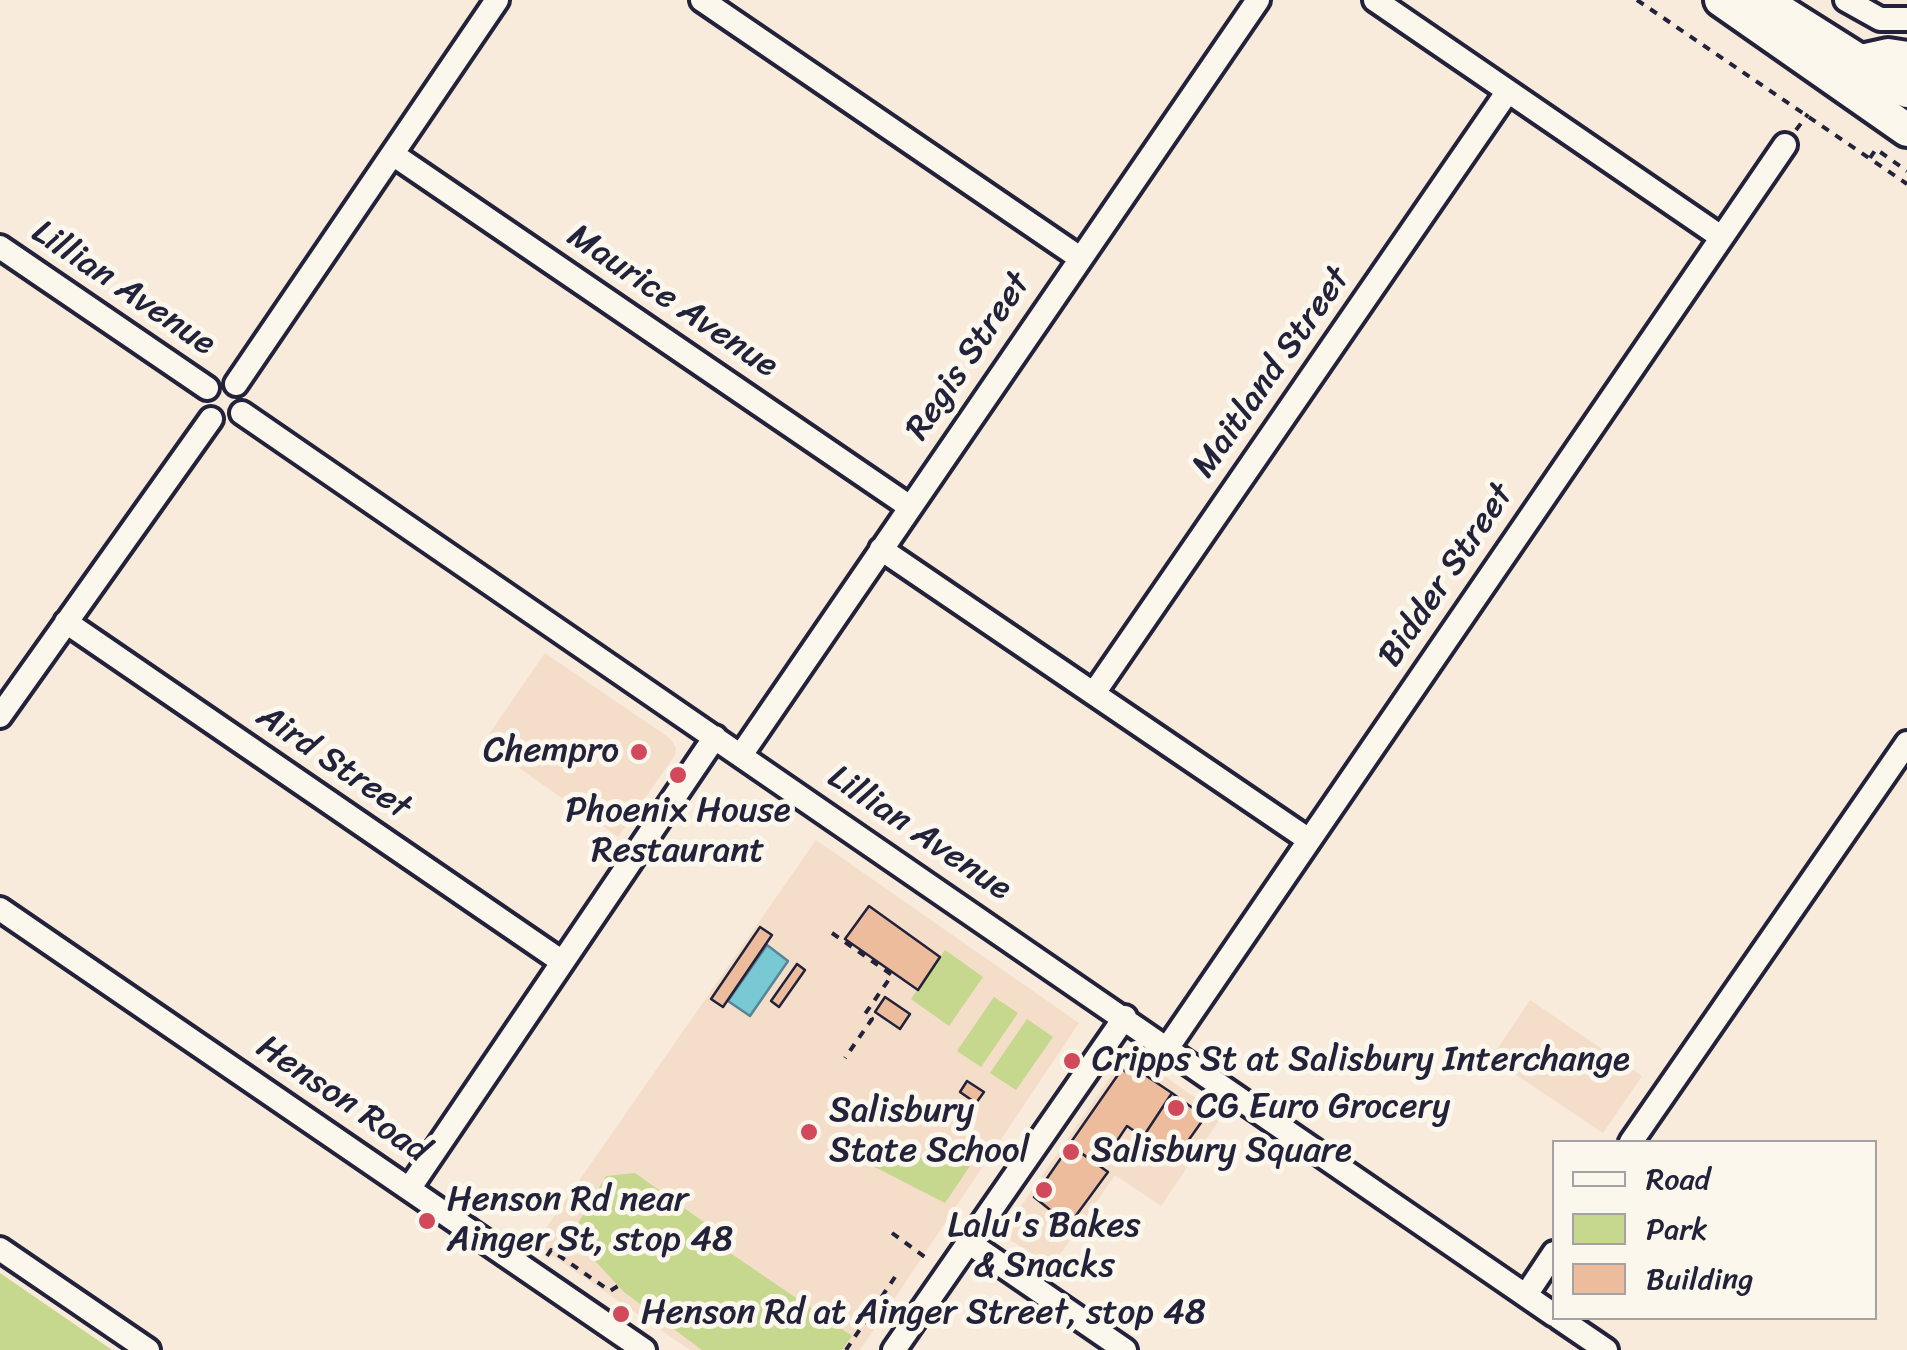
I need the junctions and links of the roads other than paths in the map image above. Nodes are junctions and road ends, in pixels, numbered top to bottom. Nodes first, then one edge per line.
1 (498, 0) edge
2 (702, 0) edge
3 (1375, 0) edge
4 (1721, 0) edge
5 (1763, 0) edge
6 (1846, 0) edge
7 (1245, 4) edge
8 (1907, 19) edge
9 (1907, 58) edge
10 (1861, 61) junction
11 (1907, 90) edge
12 (1508, 92) junction
13 (1905, 125) edge
14 (1785, 145) dead end
15 (394, 155) junction
16 (1721, 237) junction
17 (0, 247) edge
18 (1080, 258) junction
19 (236, 384) junction
20 (207, 388) junction
21 (242, 413) junction
22 (211, 419) junction
23 (910, 507) junction
24 (882, 549) junction
25 (66, 622) junction
26 (1094, 693) junction
27 (0, 716) edge
28 (715, 737) junction
29 (1907, 742) edge
30 (741, 756) junction
31 (1309, 840) junction
32 (0, 909) edge
33 (562, 961) junction
34 (1125, 1017) junction
35 (1168, 1046) junction
36 (1631, 1140) edge
37 (409, 1189) junction
38 (968, 1242) junction
39 (0, 1248) edge
40 (1552, 1255) edge
41 (1526, 1295) junction
42 (1552, 1313) edge
43 (1562, 1320) edge
44 (148, 1350) edge
45 (644, 1350) edge
46 (894, 1350) edge
47 (1125, 1350) edge
48 (1606, 1350) edge

1 - 15 street
2 - 18 street
3 - 12 street
4 - 13 highway
5 - 10 highway
6 - 8 street
7 - 18 street, Regis Street
9 - 10 highway
10 - 11 highway
12 - 16 street
12 - 26 street, Maitland Street
14 - 16 street, Bidder Street
15 - 19 street
15 - 23 street, Maurice Avenue
16 - 31 street, Bidder Street
17 - 20 street, Lillian Avenue
18 - 23 street, Regis Street
19 - 20 street
19 - 21 street
20 - 22 street
21 - 22 street
21 - 28 street, Lillian Avenue
22 - 25 street
23 - 24 street, Regis Street
24 - 26 street
24 - 30 street, Regis Street
25 - 27 street
25 - 33 street, Aird Street
26 - 31 street
28 - 30 street, Lillian Avenue
28 - 33 street
29 - 36 street
30 - 34 street, Lillian Avenue
31 - 35 street, Bidder Street
32 - 37 street, Henson Road
33 - 37 street
34 - 35 street, Lillian Avenue
34 - 38 street
35 - 41 street, Lillian Avenue
37 - 45 street, Henson Road
38 - 46 street
38 - 47 street
39 - 44 street
40 - 41 street
41 - 42 street, Lillian Avenue
43 - 48 street, Lillian Avenue

